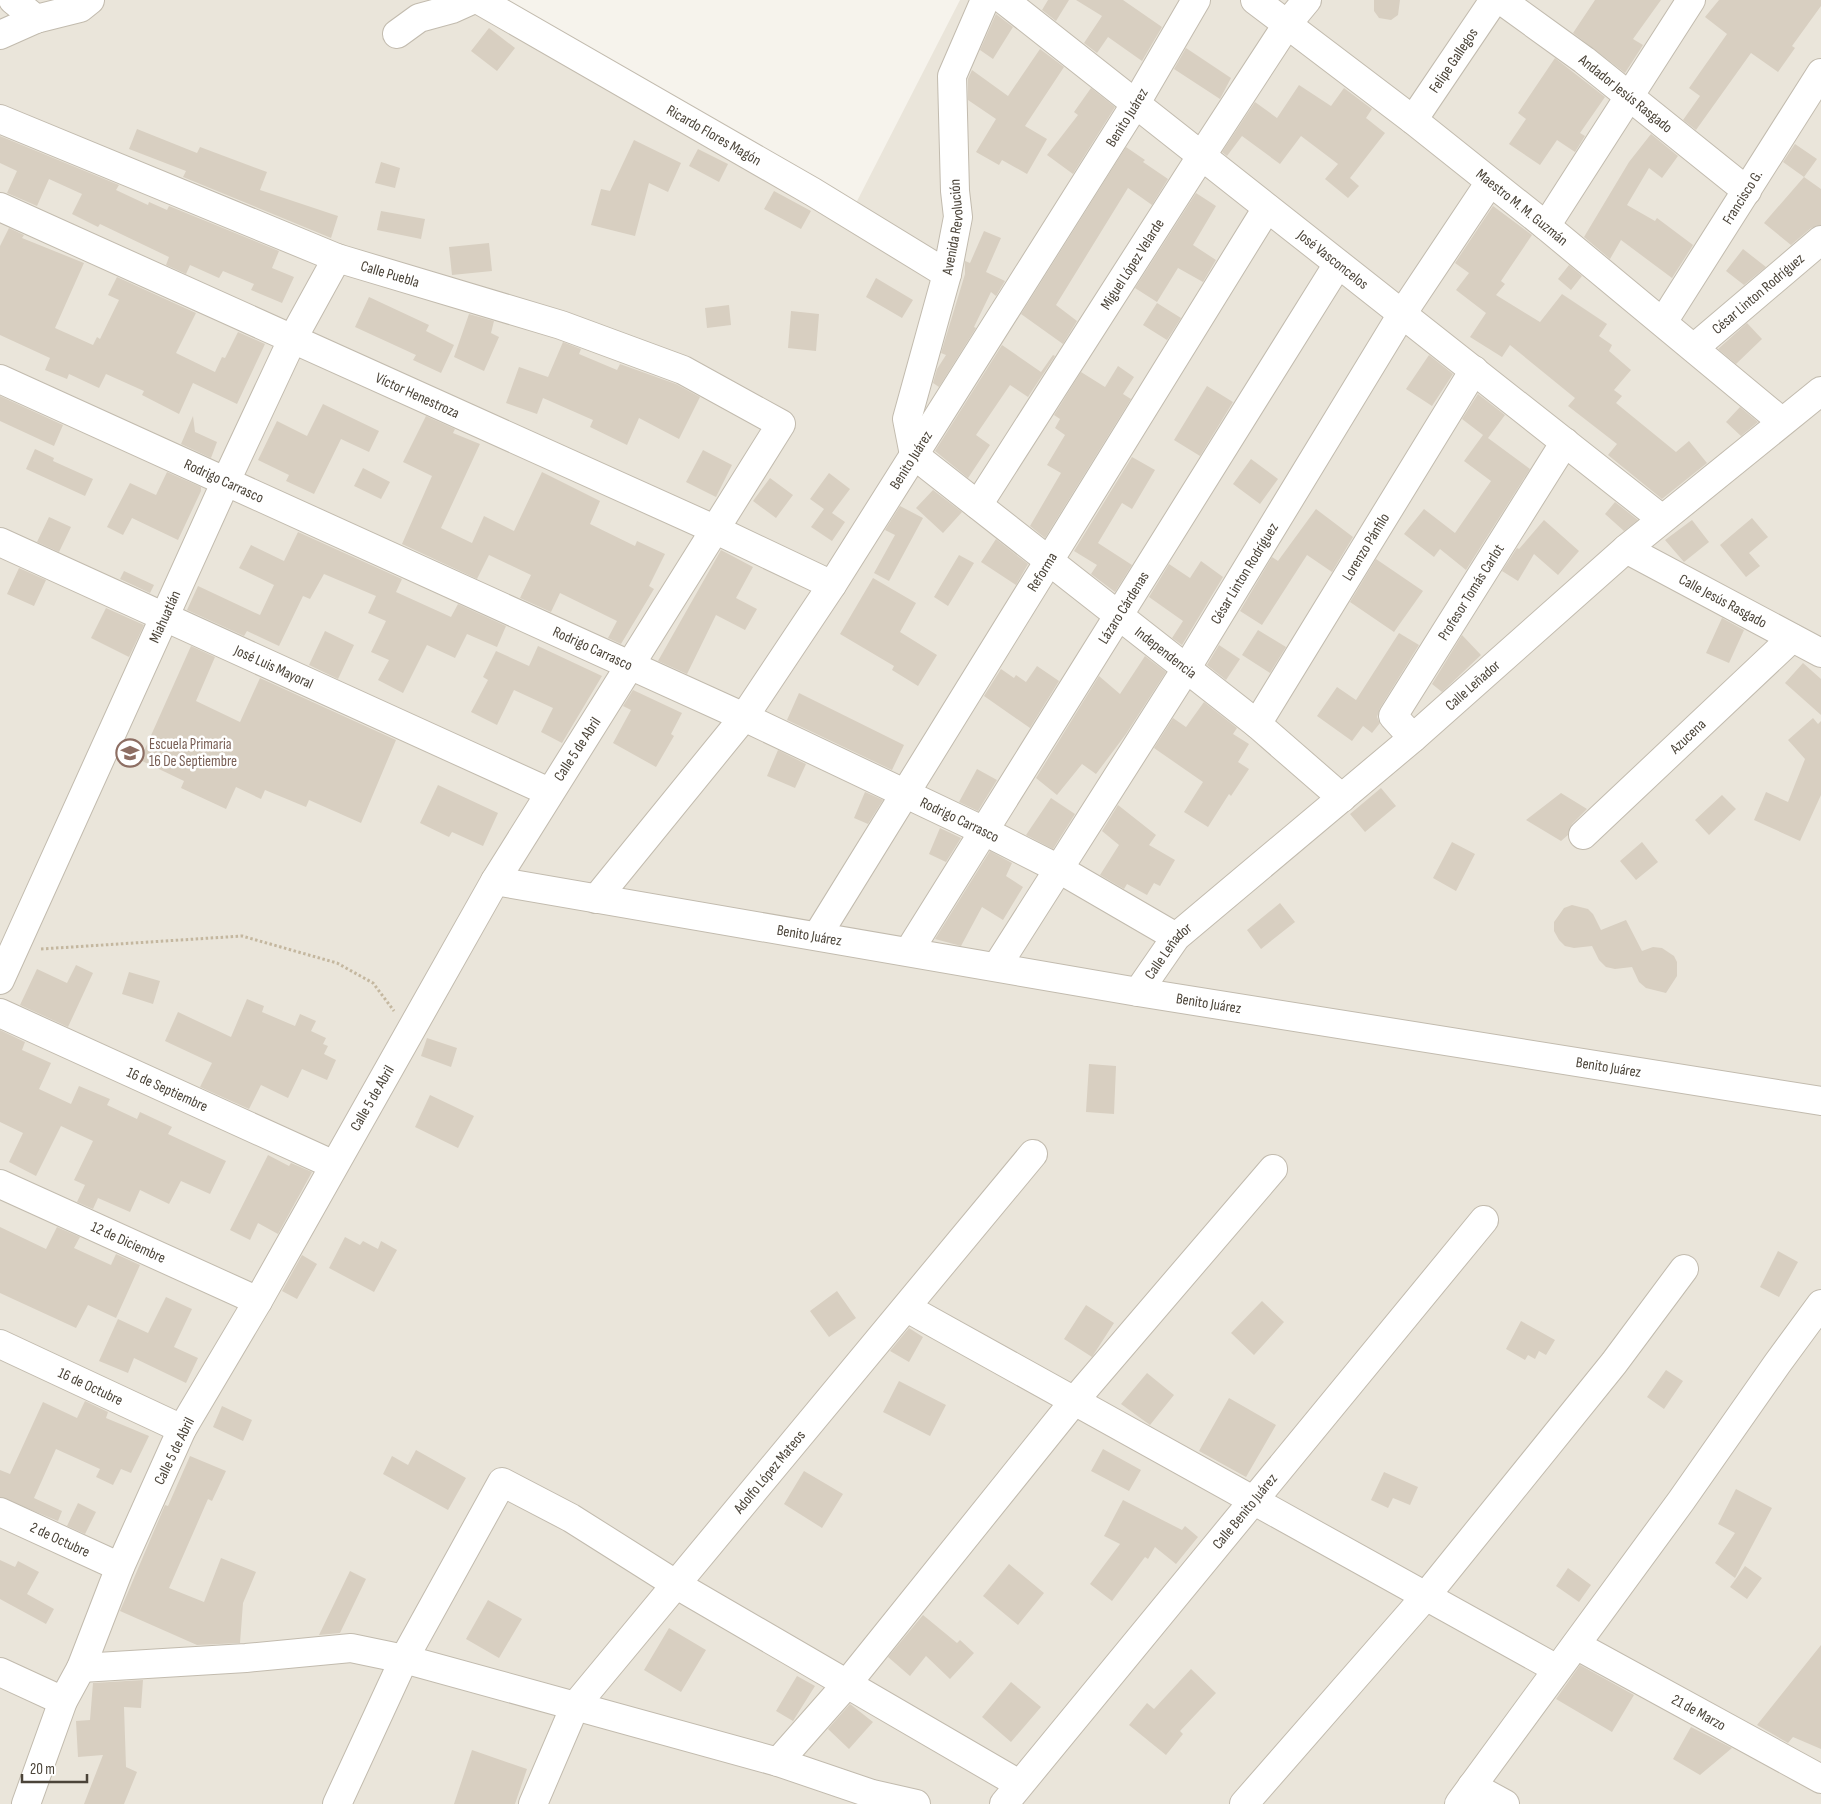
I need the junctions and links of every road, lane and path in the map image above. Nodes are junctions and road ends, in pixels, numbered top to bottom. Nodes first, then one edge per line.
1 (13, 0) edge
2 (90, 0) edge
3 (472, 0) edge
4 (479, 0) edge
5 (985, 0) edge
6 (1004, 0) edge
7 (1196, 0) edge
8 (1255, 0) edge
9 (1307, 0) edge
10 (1494, 0) edge
11 (1501, 0) edge
12 (1691, 0) edge
13 (36, 19) junction
14 (1288, 23) junction
15 (397, 34) dead end
16 (0, 35) edge
17 (1821, 73) edge
18 (1629, 97) junction
19 (1136, 103) junction
20 (0, 119) edge
21 (1413, 120) junction
22 (1202, 155) junction
23 (1490, 182) junction
24 (1747, 191) junction
25 (0, 207) edge
26 (1267, 208) junction
27 (1546, 226) junction
28 (1821, 240) edge
29 (337, 258) junction
30 (1338, 264) junction
31 (947, 274) junction
32 (1402, 314) junction
33 (1663, 322) junction
34 (293, 338) junction
35 (1694, 348) junction
36 (1474, 370) junction
37 (0, 379) edge
38 (1821, 391) edge
39 (1782, 421) junction
40 (781, 424) joint
41 (1565, 442) junction
42 (914, 455) junction
43 (226, 481) junction
44 (978, 505) junction
45 (1662, 519) junction
46 (714, 529) junction
47 (0, 542) edge
48 (1626, 549) junction
49 (1050, 561) junction
50 (832, 585) junction
51 (1118, 617) junction
52 (163, 618) junction
53 (1792, 638) junction
54 (1821, 653) edge
55 (632, 665) junction
56 (1186, 669) junction
57 (744, 716) junction
58 (1257, 724) junction
59 (1413, 738) junction
60 (549, 792) junction
61 (904, 793) junction
62 (1342, 798) junction
63 (984, 831) junction
64 (1583, 835) dead end
65 (1059, 869) junction
66 (495, 881) junction
67 (596, 899) junction
68 (817, 936) junction
69 (1176, 937) junction
70 (13, 951) junction
71 (909, 951) junction
72 (997, 966) junction
73 (0, 980) edge
74 (1138, 992) junction
75 (0, 1013) edge
76 (410, 1031) junction
77 (1821, 1101) edge
78 (1033, 1154) dead end
79 (334, 1165) junction
80 (1273, 1169) dead end
81 (0, 1184) edge
82 (1484, 1220) dead end
83 (1684, 1269) dead end
84 (258, 1301) junction
85 (1821, 1304) edge
86 (907, 1308) junction
87 (0, 1344) edge
88 (1075, 1400) junction
89 (182, 1429) junction
90 (1253, 1500) junction
91 (0, 1512) edge
92 (120, 1567) junction
93 (677, 1585) junction
94 (1425, 1597) junction
95 (1576, 1645) junction
96 (404, 1659) junction
97 (81, 1668) junction
98 (1557, 1669) junction
99 (0, 1672) edge
100 (846, 1686) junction
101 (63, 1701) junction
102 (575, 1706) junction
103 (778, 1762) junction
104 (1821, 1779) edge
105 (1012, 1794) edge
106 (1466, 1795) edge
107 (871, 1799) edge
108 (26, 1804) edge
109 (337, 1804) edge
110 (533, 1804) edge
111 (916, 1804) edge
112 (1244, 1804) edge
113 (1505, 1804) edge

1 - 13 street
2 - 13 street
3 - 15 street
4 - 31 street, Ricardo Flores Magón
5 - 31 street, Avenida Revolución
6 - 19 street, José Vasconcelos
7 - 19 street, Benito Juárez
8 - 14 street, Maestro M. M. Guzmán
9 - 14 street, Miguel López Velarde
10 - 21 street, Felipe Gallegos
11 - 18 street, Andador Jesús Rasgado
12 - 18 street
13 - 16 street
14 - 21 street, Maestro M. M. Guzmán
14 - 22 street, Miguel López Velarde
17 - 24 street, Francisco G.
18 - 24 street, Andador Jesús Rasgado
18 - 27 street
19 - 22 street, José Vasconcelos
19 - 42 street, Benito Juárez
20 - 29 street, Calle Puebla
21 - 23 street, Maestro M. M. Guzmán
22 - 26 street, José Vasconcelos
22 - 44 street, Miguel López Velarde
23 - 27 street, Maestro M. M. Guzmán
23 - 32 street, César Linton Rodríguez
24 - 33 street, Francisco G.
25 - 34 street, Víctor Henestroza
26 - 30 street, José Vasconcelos
26 - 49 street, Reforma
27 - 33 street, Maestro M. M. Guzmán
28 - 35 street, César Linton Rodríguez
29 - 34 street, Miahuatlán
29 - 40 street, Calle Puebla
30 - 32 street, José Vasconcelos
30 - 51 street, Lázaro Cárdenas
31 - 42 street, Avenida Revolución
32 - 36 street, José Vasconcelos
32 - 56 street, César Linton Rodríguez
33 - 35 street, Maestro M. M. Guzmán
34 - 43 street, Miahuatlán
34 - 46 street, Víctor Henestroza
35 - 39 street, Maestro M. M. Guzmán
36 - 41 street, José Vasconcelos
36 - 58 street, Lorenzo Pánfilo
37 - 43 street, Rodrigo Carrasco
38 - 39 street, Calle Leñador
39 - 45 street, Calle Leñador
40 - 46 street, Calle 5 de Abril
41 - 45 street, José Vasconcelos
41 - 59 street, Profesor Tomás Carlot
42 - 44 street, Independencia
42 - 50 street, Benito Juárez
43 - 52 street, Miahuatlán
43 - 55 street, Rodrigo Carrasco
44 - 49 street, Independencia
45 - 48 street, Calle Leñador
46 - 50 street, Víctor Henestroza
46 - 55 street, Calle 5 de Abril
47 - 52 street, José Luis Mayoral
48 - 53 street, Calle Jesús Rasgado
48 - 59 street, Calle Leñador
49 - 51 street, Independencia
49 - 61 street, Reforma
50 - 57 street, Benito Juárez
51 - 56 street, Independencia
51 - 63 street, Lázaro Cárdenas
52 - 60 street, José Luis Mayoral
52 - 70 street, Miahuatlán
53 - 54 street, Calle Jesús Rasgado
53 - 64 street, Azucena
55 - 57 street, Rodrigo Carrasco
55 - 60 street, Calle 5 de Abril
56 - 58 street, Independencia
56 - 65 street, César Linton Rodríguez
57 - 61 street, Rodrigo Carrasco
57 - 67 street, Benito Juárez
58 - 62 street, Independencia
59 - 62 street, Calle Leñador
60 - 66 street, Calle 5 de Abril
61 - 63 street, Rodrigo Carrasco
61 - 68 street, Reforma
62 - 69 street, Calle Leñador
63 - 65 street, Rodrigo Carrasco
63 - 71 street, Lázaro Cárdenas
65 - 69 street, Rodrigo Carrasco
65 - 72 street, César Linton Rodríguez
66 - 67 street, Benito Juárez
66 - 76 street, Calle 5 de Abril
67 - 68 street, Benito Juárez
68 - 71 street, Benito Juárez
69 - 74 street, Calle Leñador
70 - 73 street, Miahuatlán
70 - 76 path
71 - 72 street, Benito Juárez
72 - 74 street, Benito Juárez
74 - 77 street, Benito Juárez
75 - 79 street, 16 de Septiembre
76 - 79 street, Calle 5 de Abril
78 - 86 street, Adolfo López Mateos
79 - 84 street, Calle 5 de Abril
80 - 88 street
81 - 84 street, 12 de Diciembre
82 - 90 street, Calle Benito Juárez
83 - 94 street
84 - 89 street, Calle 5 de Abril
85 - 95 street
86 - 88 street
86 - 93 street, Adolfo López Mateos
87 - 89 street, 16 de Octubre
88 - 90 street
88 - 100 street
89 - 92 street, Calle 5 de Abril
90 - 94 street
90 - 105 street, Calle Benito Juárez
91 - 92 street, 2 de Octubre
92 - 97 street, Calle 5 de Abril
93 - 96 street
93 - 100 street
93 - 102 street, Adolfo López Mateos
94 - 98 street
94 - 112 street
95 - 98 street
95 - 104 street, 21 de Marzo
96 - 97 street
96 - 102 street
96 - 109 street
97 - 101 street, Calle 5 de Abril
98 - 106 street
99 - 101 street
100 - 103 street
100 - 105 street
101 - 108 street, Calle 5 de Abril
102 - 103 street
102 - 110 street, Adolfo López Mateos
103 - 107 street
106 - 113 street
107 - 111 street

